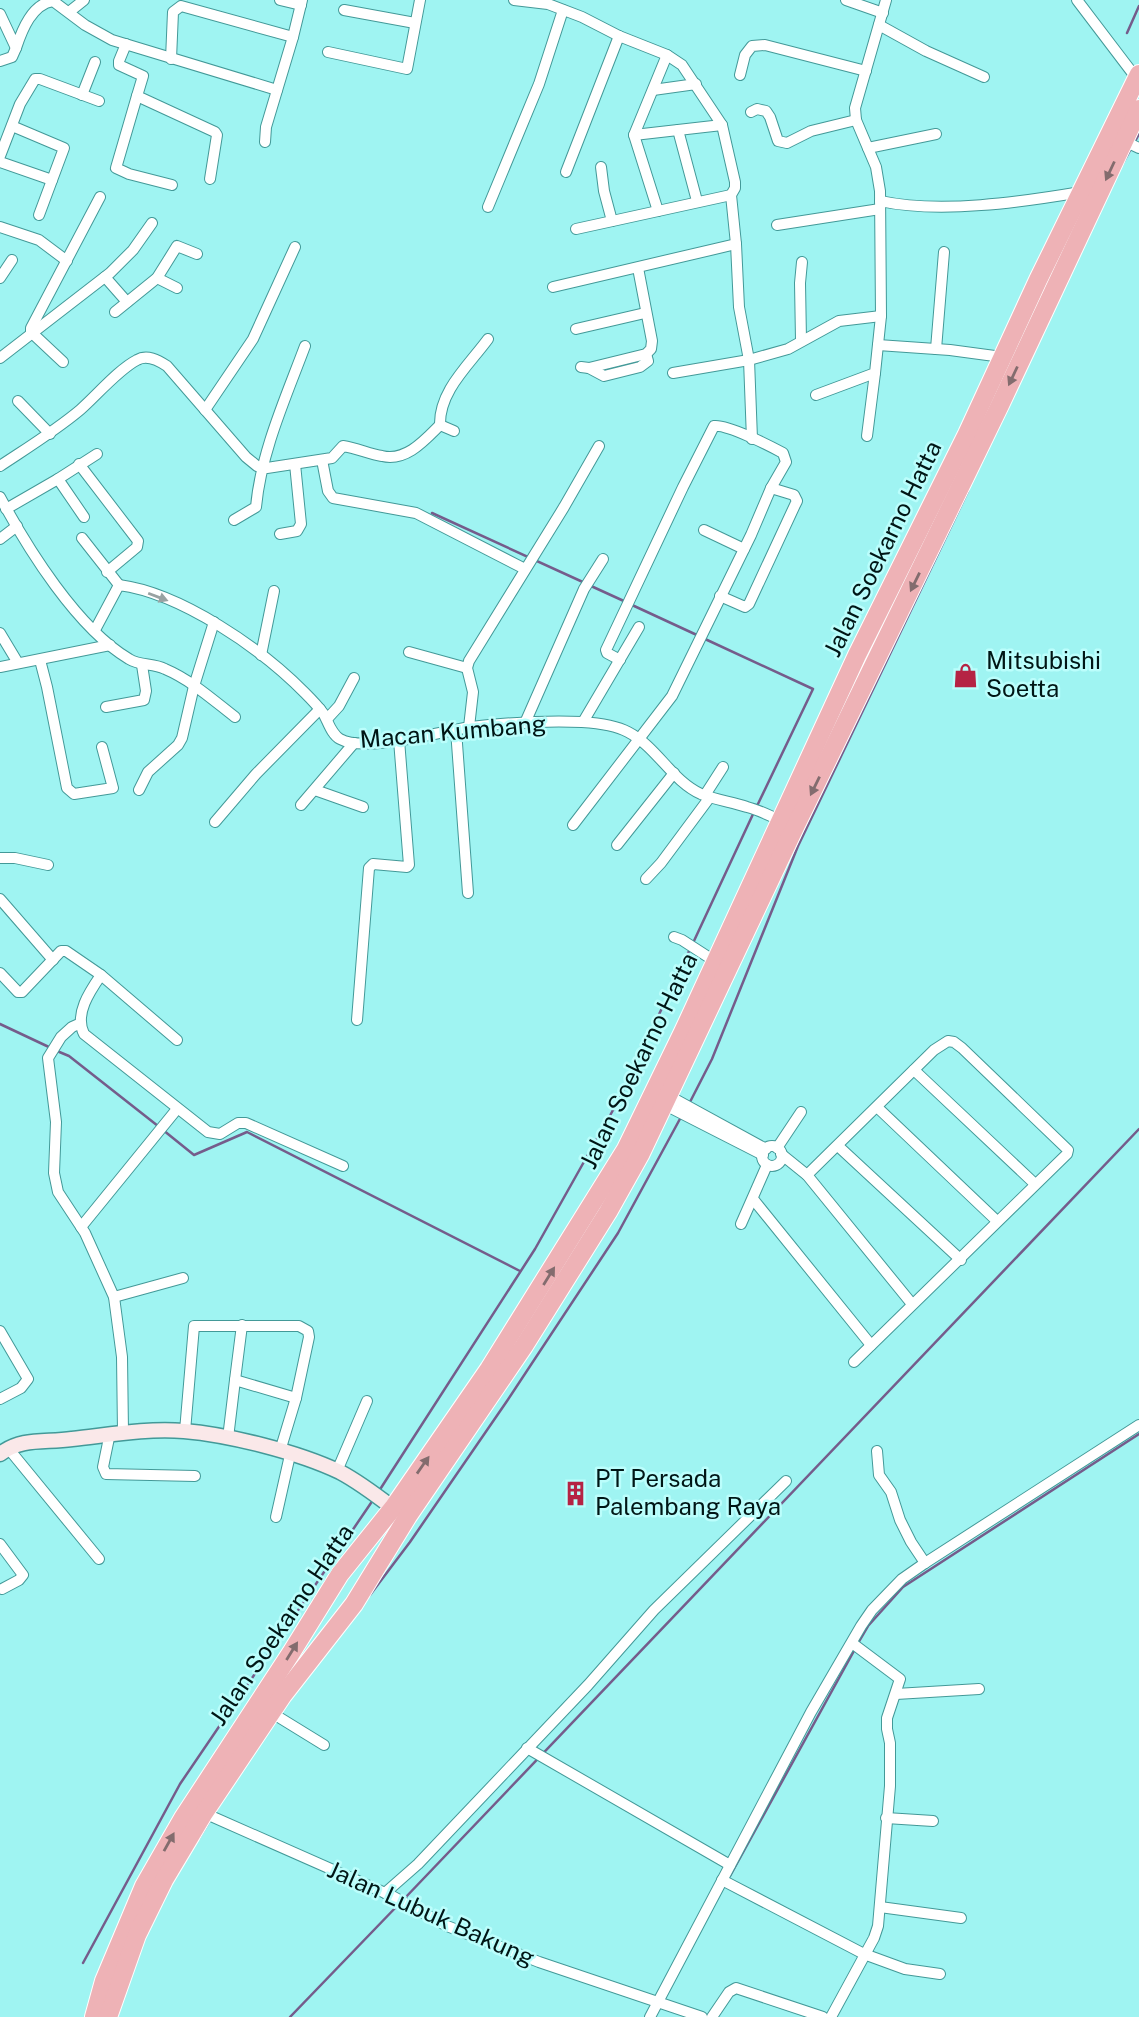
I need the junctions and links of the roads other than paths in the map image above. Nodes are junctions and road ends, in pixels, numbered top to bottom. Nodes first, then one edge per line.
1 (84, 0) edge
2 (280, 0) edge
3 (420, 0) edge
4 (514, 0) edge
5 (846, 0) edge
6 (886, 0) edge
7 (1077, 0) edge
8 (301, 3) edge
9 (344, 10) dead end
10 (563, 10) junction
11 (69, 12) junction
12 (883, 13) junction
13 (0, 14) edge
14 (415, 23) junction
15 (879, 25) junction
16 (620, 36) junction
17 (293, 37) junction
18 (126, 44) junction
19 (16, 48) junction
20 (328, 52) dead end
21 (667, 55) junction
22 (171, 59) junction
23 (0, 61) edge
24 (94, 62) dead end
25 (866, 71) junction
26 (740, 75) dead end
27 (984, 77) dead end
28 (1138, 77) edge
29 (696, 84) junction
30 (277, 90) junction
31 (653, 90) junction
32 (82, 94) junction
33 (137, 96) junction
34 (99, 101) dead end
35 (1139, 109) edge
36 (751, 112) dead end
37 (856, 120) junction
38 (722, 125) junction
39 (12, 126) junction
40 (678, 130) junction
41 (936, 134) dead end
42 (634, 135) junction
43 (265, 142) dead end
44 (1133, 145) edge
45 (868, 148) junction
46 (0, 156) edge
47 (0, 162) edge
48 (601, 167) dead end
49 (566, 172) dead end
50 (210, 179) dead end
51 (52, 180) junction
52 (172, 185) dead end
53 (1082, 192) junction
54 (731, 195) junction
55 (100, 197) dead end
56 (697, 201) junction
57 (880, 205) junction
58 (488, 207) dead end
59 (658, 211) junction
60 (39, 215) dead end
61 (612, 221) junction
62 (152, 223) dead end
63 (777, 225) dead end
64 (0, 227) edge
65 (576, 229) dead end
66 (736, 244) junction
67 (295, 247) dead end
68 (944, 252) dead end
69 (197, 254) dead end
70 (12, 260) dead end
71 (67, 261) junction
72 (802, 262) dead end
73 (638, 268) junction
74 (105, 277) junction
75 (0, 278) edge
76 (157, 278) junction
77 (553, 287) dead end
78 (177, 288) dead end
79 (127, 302) junction
80 (115, 312) dead end
81 (646, 313) junction
82 (881, 316) junction
83 (576, 329) dead end
84 (33, 334) junction
85 (488, 339) dead end
86 (801, 340) junction
87 (878, 345) junction
88 (306, 346) dead end
89 (936, 349) junction
90 (1002, 357) junction
91 (0, 358) edge
92 (750, 360) junction
93 (63, 362) dead end
94 (585, 367) dead end
95 (673, 373) dead end
96 (875, 373) junction
97 (817, 395) dead end
98 (18, 401) dead end
99 (205, 410) junction
100 (440, 425) junction
101 (454, 431) dead end
102 (50, 434) junction
103 (867, 436) dead end
104 (752, 439) junction
105 (598, 446) dead end
106 (97, 454) dead end
107 (322, 460) junction
108 (79, 464) junction
109 (295, 464) junction
110 (0, 466) edge
111 (262, 468) junction
112 (58, 479) junction
113 (771, 488) junction
114 (0, 497) edge
115 (6, 509) junction
116 (84, 517) dead end
117 (234, 520) dead end
118 (17, 526) junction
119 (704, 530) dead end
120 (279, 534) dead end
121 (82, 538) dead end
122 (0, 539) edge
123 (744, 549) junction
124 (603, 559) dead end
125 (529, 564) junction
126 (107, 572) junction
127 (119, 585) junction
128 (274, 592) dead end
129 (720, 596) junction
130 (214, 622) junction
131 (639, 627) dead end
132 (94, 630) junction
133 (0, 633) edge
134 (110, 645) junction
135 (409, 652) dead end
136 (261, 655) junction
137 (40, 660) junction
138 (620, 660) junction
139 (19, 663) junction
140 (142, 665) junction
141 (0, 667) edge
142 (467, 668) junction
143 (354, 678) dead end
144 (194, 686) junction
145 (106, 707) dead end
146 (320, 709) junction
147 (235, 717) dead end
148 (327, 719) junction
149 (583, 722) junction
150 (525, 723) junction
151 (468, 727) junction
152 (456, 730) junction
153 (639, 739) junction
154 (398, 740) junction
155 (354, 743) junction
156 (102, 747) dead end
157 (723, 767) dead end
158 (674, 774) junction
159 (139, 790) dead end
160 (315, 790) junction
161 (708, 796) junction
162 (301, 805) dead end
163 (363, 807) dead end
164 (782, 821) junction
165 (215, 822) dead end
166 (573, 825) dead end
167 (617, 845) dead end
168 (0, 858) edge
169 (48, 865) dead end
170 (646, 879) dead end
171 (468, 893) dead end
172 (0, 899) edge
173 (674, 937) dead end
174 (53, 960) junction
175 (716, 962) junction
176 (0, 973) edge
177 (101, 975) junction
178 (356, 1020) dead end
179 (81, 1023) junction
180 (177, 1040) dead end
181 (914, 1070) junction
182 (672, 1103) junction
183 (877, 1107) junction
184 (177, 1110) junction
185 (801, 1112) dead end
186 (838, 1146) junction
187 (779, 1151) junction
188 (765, 1157) junction
189 (343, 1166) dead end
190 (807, 1175) junction
191 (1035, 1184) junction
192 (753, 1199) junction
193 (997, 1221) junction
194 (741, 1224) dead end
195 (81, 1227) junction
196 (587, 1229) junction
197 (961, 1260) junction
198 (183, 1278) dead end
199 (114, 1297) junction
200 (912, 1304) junction
201 (242, 1325) junction
202 (0, 1331) edge
203 (870, 1345) junction
204 (854, 1362) dead end
205 (235, 1380) junction
206 (296, 1398) junction
207 (0, 1399) edge
208 (367, 1401) dead end
209 (1139, 1425) edge
210 (185, 1431) junction
211 (116, 1433) junction
212 (228, 1438) junction
213 (4, 1451) edge
214 (877, 1451) dead end
215 (285, 1453) junction
216 (337, 1471) junction
217 (195, 1476) dead end
218 (786, 1481) dead end
219 (388, 1504) junction
220 (276, 1517) dead end
221 (0, 1544) edge
222 (99, 1559) dead end
223 (925, 1563) junction
224 (2, 1589) edge
225 (853, 1644) junction
226 (979, 1689) dead end
227 (896, 1694) junction
228 (272, 1713) junction
229 (324, 1745) dead end
230 (530, 1749) junction
231 (210, 1815) junction
232 (886, 1818) junction
233 (933, 1821) dead end
234 (730, 1865) junction
235 (724, 1881) junction
236 (389, 1895) junction
237 (880, 1907) junction
238 (961, 1918) dead end
239 (864, 1954) junction
240 (940, 1974) dead end
241 (659, 2001) junction
242 (94, 2017) edge
243 (108, 2017) edge
244 (650, 2017) edge
245 (702, 2017) edge
246 (712, 2017) edge
247 (823, 2017) edge
248 (831, 2017) edge

1 - 11 street
2 - 8 street
3 - 14 street
4 - 10 street
5 - 12 street
6 - 12 street
7 - 28 street
8 - 17 street
9 - 14 street
10 - 16 street
10 - 58 street
11 - 18 street
11 - 19 street
12 - 15 street
13 - 19 street
14 - 20 street
15 - 25 street
15 - 27 street
16 - 21 street
16 - 49 street
17 - 22 street
17 - 30 street
18 - 22 street
18 - 33 street
19 - 23 street
21 - 29 street
21 - 31 street
22 - 30 street
24 - 32 street
25 - 26 street
25 - 37 street
28 - 53 highway, Jalan Soekarno Hatta
29 - 31 street
29 - 38 street
30 - 43 street
31 - 42 street
32 - 34 street
32 - 39 street
33 - 50 street
33 - 52 street
35 - 44 highway, Jalan Soekarno Hatta
36 - 37 street
37 - 45 street
38 - 40 street
38 - 54 street
39 - 46 street
39 - 51 street
40 - 42 street
40 - 56 street
41 - 45 street
42 - 59 street
44 -> 182 highway, Jalan Soekarno Hatta
45 - 57 street
47 - 51 street
48 - 61 street
51 - 60 street
53 - 57 street
53 - 90 highway, Jalan Soekarno Hatta
54 - 56 street
54 - 66 street
55 - 71 street
56 - 59 street
57 - 63 street
57 - 82 street
59 - 61 street
61 - 65 street
62 - 74 street
64 - 71 street
66 - 73 street
66 - 92 street
67 - 99 street
68 - 89 street
69 - 76 street
70 - 75 street
71 - 84 street
72 - 86 street
73 - 77 street
73 - 81 street
74 - 79 street
74 - 84 street
76 - 78 street
76 - 79 street
79 - 80 street
81 - 83 street
81 - 94 street
82 - 86 street
82 - 87 street
84 - 91 street
84 - 93 street
85 - 100 street
86 - 92 street
87 - 89 street
87 - 96 street
88 - 111 street
89 - 90 street
90 - 164 highway, Jalan Soekarno Hatta
92 - 95 street
92 - 104 street
96 - 97 street
96 - 103 street
98 - 102 street
99 - 102 street
99 - 111 street
100 - 101 street
100 - 107 street
102 - 110 street
104 - 113 street
104 - 138 street
105 - 125 street
106 - 108 street
107 - 109 street
107 - 125 street
108 - 112 street
108 - 126 street
109 - 111 street
109 - 120 street
111 - 117 street
112 - 115 street
112 - 116 street
113 - 123 street
113 - 129 street
114 - 115 street
115 - 118 street
118 - 122 street
118 - 132 street
119 - 123 street
121 - 126 street
123 - 129 street
124 - 150 street
125 - 142 street
126 - 127 street
127 -> 130 street, Macan Kumbang
127 - 132 street
128 - 136 street
129 - 153 street
130 - 136 street, Macan Kumbang
130 - 144 street
131 - 138 street
132 - 134 street
133 - 139 street
134 - 137 street
134 - 140 street
135 - 142 street
136 - 146 street, Macan Kumbang
137 - 139 street
137 - 156 street
138 - 149 street
139 - 141 street
140 - 144 street
140 - 145 street
142 - 151 street
143 - 148 street
144 - 147 street
144 - 159 street
146 - 148 street, Macan Kumbang
146 - 165 street
148 - 155 street, Macan Kumbang
149 - 150 street, Macan Kumbang
149 - 153 street, Macan Kumbang
150 - 151 street, Macan Kumbang
151 - 152 street, Macan Kumbang
152 - 154 street, Macan Kumbang
152 - 171 street
153 - 158 street, Macan Kumbang
153 - 166 street
154 - 155 street, Macan Kumbang
154 - 178 street
155 - 160 street
157 - 161 street
158 - 161 street, Macan Kumbang
158 - 167 street
160 - 162 street
160 - 163 street
161 - 164 street, Macan Kumbang
161 - 170 street
164 - 175 highway, Jalan Soekarno Hatta
168 - 169 street
172 - 174 street
173 - 175 street
174 - 176 street
174 - 177 street
175 - 196 highway, Jalan Soekarno Hatta
177 - 179 street
177 - 180 street
179 - 184 street
179 - 195 street
181 - 183 street
181 - 191 street
181 - 191 street
182 - 188 street
182 - 196 highway, Jalan Soekarno Hatta
183 - 186 street
183 - 193 street
184 - 189 street
184 - 195 street
185 - 187 street
186 - 190 street
186 - 197 street
187 - 188 street
187 - 188 street
187 - 190 street
188 - 192 street
190 - 200 street
191 - 193 street
192 - 194 street
192 - 203 street
193 - 197 street
195 - 199 street
219 -> 196 highway, Jalan Soekarno Hatta
196 - 228 highway, Jalan Soekarno Hatta
197 - 200 street
198 - 199 street
199 - 211 street
200 - 203 street
201 - 205 street
201 - 206 street
201 - 210 street
202 - 207 street
203 - 204 street
205 - 206 street
205 - 212 street
206 - 215 street
208 - 216 street
209 - 223 street
210 - 211 street
210 - 212 street
211 - 213 street
211 - 217 street
212 - 215 street
213 - 222 street
214 - 223 street
215 - 216 street
215 - 220 street
216 - 219 street
218 - 230 street
242 -> 219 highway, Jalan Soekarno Hatta
221 - 224 street
223 - 225 street
225 - 227 street
225 - 234 street
226 - 227 street
227 - 232 street
228 - 229 street
228 - 231 highway, Jalan Soekarno Hatta
230 - 234 street
230 - 236 street
231 - 236 street, Jalan Lubuk Bakung
231 - 243 highway, Jalan Soekarno Hatta
232 - 233 street
232 - 237 street
234 - 235 street
235 - 239 street
235 - 241 street
236 - 241 street, Jalan Lubuk Bakung
237 - 238 street
237 - 239 street
239 - 240 street
239 - 248 street
241 - 244 street
241 - 245 street, Jalan Lubuk Bakung
246 - 247 street

